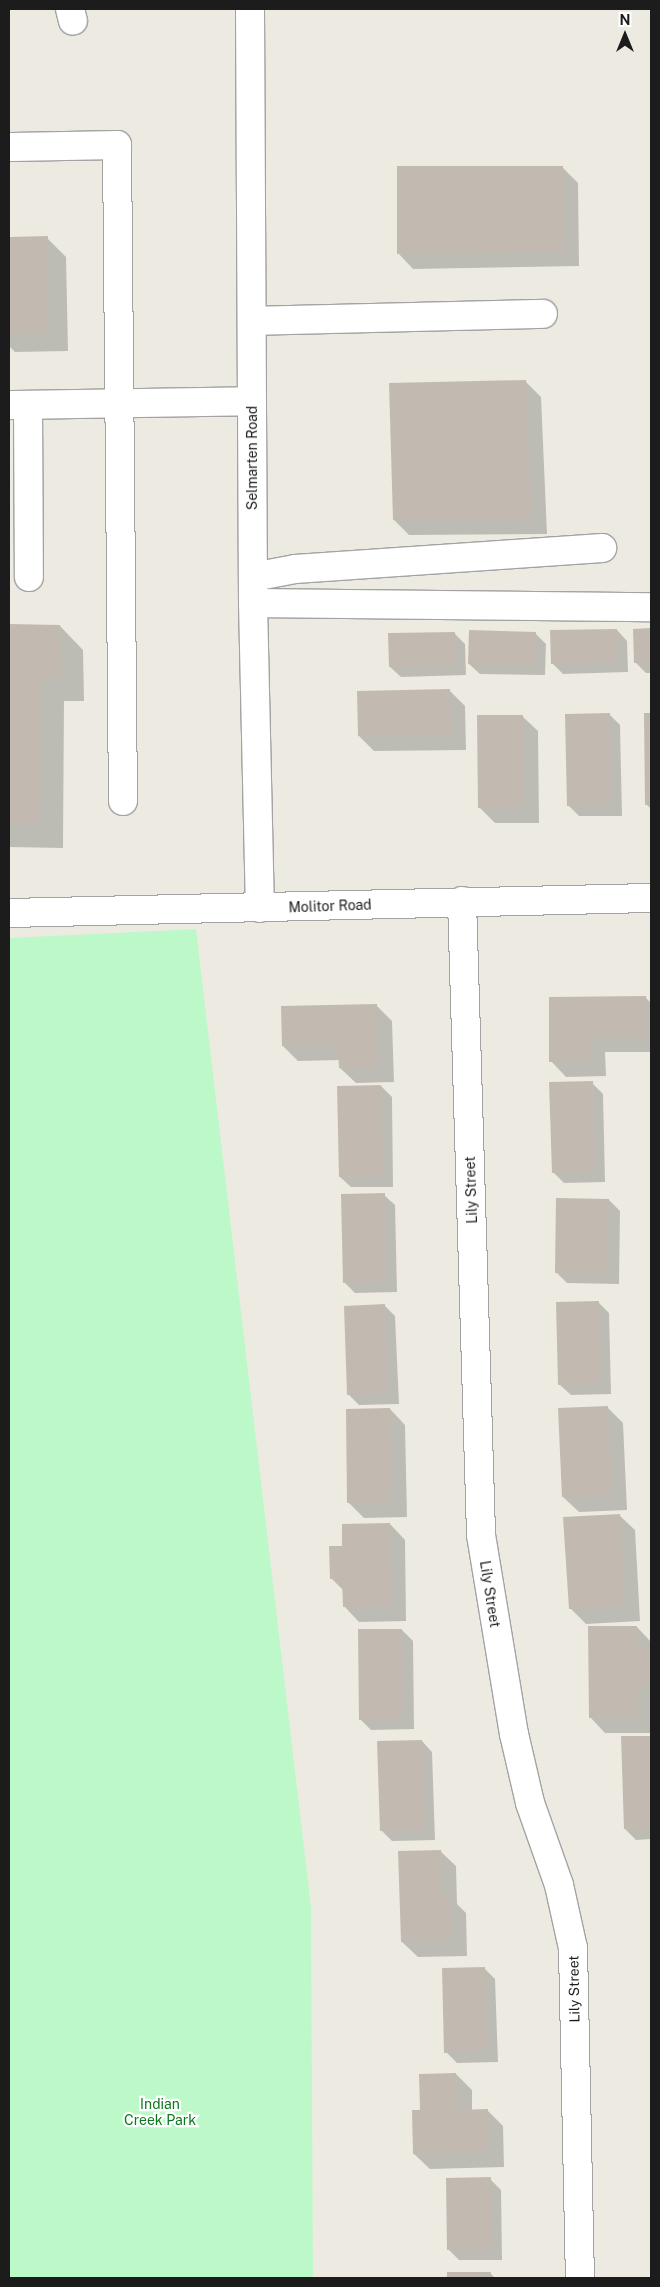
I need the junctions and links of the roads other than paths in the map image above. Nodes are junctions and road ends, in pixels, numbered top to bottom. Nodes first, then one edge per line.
1 (250, 9) edge
2 (9, 147) edge
3 (543, 314) dead end
4 (252, 321) junction
5 (252, 401) junction
6 (120, 404) junction
7 (18, 405) edge
8 (602, 548) dead end
9 (29, 577) dead end
10 (253, 590) junction
11 (651, 607) edge
12 (123, 801) dead end
13 (651, 898) edge
14 (462, 901) junction
15 (260, 908) junction
16 (9, 913) edge
17 (580, 2278) edge

1 - 4 street, Selmarten Road
2 - 6 street
3 - 4 street
4 - 5 street, Selmarten Road
5 - 6 street
5 - 10 street, Selmarten Road
6 - 7 street
6 - 12 street
7 - 9 street
8 - 10 street
10 - 11 street
10 - 15 street, Selmarten Road
13 - 14 street, Molitor Road
14 - 15 street, Molitor Road
14 - 17 street, Lily Street
15 - 16 street, Molitor Road

